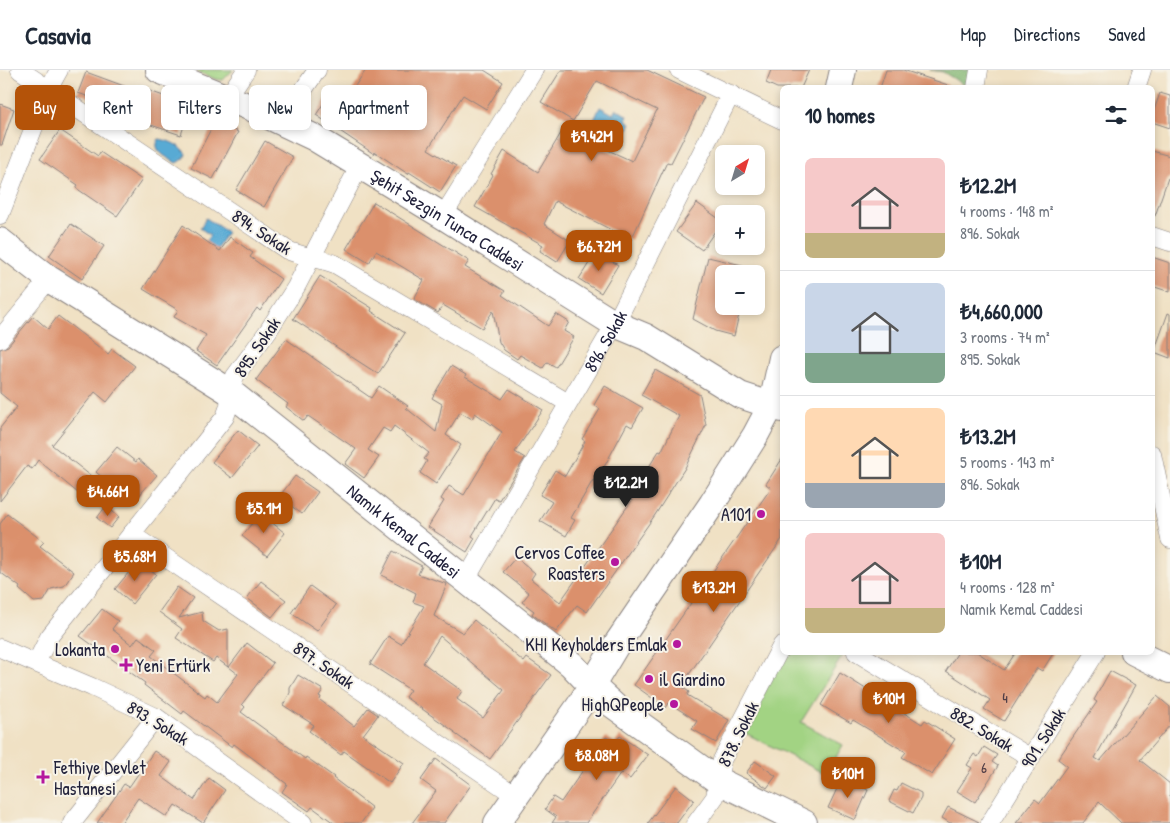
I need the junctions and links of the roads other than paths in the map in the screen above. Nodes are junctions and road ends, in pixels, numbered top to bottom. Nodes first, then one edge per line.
1 (20, 70) edge
2 (59, 70) edge
3 (159, 70) edge
4 (246, 70) edge
5 (317, 70) edge
6 (534, 70) edge
7 (679, 70) edge
8 (843, 70) edge
9 (979, 70) edge
10 (1142, 70) edge
11 (44, 85) edge
12 (51, 85) edge
13 (195, 85) edge
14 (236, 85) edge
15 (307, 85) edge
16 (840, 85) edge
17 (976, 85) edge
18 (1137, 85) edge
19 (731, 94) junction
20 (75, 106) edge
21 (780, 119) edge
22 (33, 130) edge
23 (299, 130) edge
24 (360, 165) junction
25 (0, 215) edge
26 (443, 216) junction
27 (1155, 237) edge
28 (0, 241) edge
29 (1170, 242) edge
30 (311, 258) junction
31 (49, 279) junction
32 (615, 324) junction
33 (0, 339) edge
34 (780, 378) edge
35 (230, 392) junction
36 (568, 403) junction
37 (777, 407) edge
38 (1155, 463) edge
39 (1165, 494) edge
40 (131, 534) junction
41 (1170, 540) edge
42 (465, 581) junction
43 (0, 648) edge
44 (780, 649) edge
45 (861, 655) edge
46 (1094, 655) edge
47 (1140, 655) edge
48 (36, 663) junction
49 (1170, 670) edge
50 (592, 686) junction
51 (156, 717) junction
52 (1031, 758) junction
53 (718, 780) junction
54 (516, 796) junction
55 (72, 823) edge
56 (302, 823) edge
57 (497, 823) edge
58 (696, 823) edge
59 (804, 823) edge
60 (990, 823) edge

1 - 11 street, 894. Sokak
2 - 12 street
3 - 13 street, Şehit Sezgin Tunca Caddesi
4 - 14 street
5 - 15 street
6 - 26 street
7 - 19 street
8 - 16 street
9 - 17 street
10 - 18 street
19 - 21 street
19 - 32 street, 896. Sokak
20 - 30 street, 894. Sokak
22 - 25 street
23 - 24 street, Şehit Sezgin Tunca Caddesi
24 - 26 street, Şehit Sezgin Tunca Caddesi
24 - 30 street, 895. Sokak
26 - 32 street, Şehit Sezgin Tunca Caddesi
27 - 29 street
28 - 31 street, Namık Kemal Caddesi
30 - 35 street, 895. Sokak
30 - 36 street, 894. Sokak
31 - 33 street
31 - 35 street, Namık Kemal Caddesi
32 - 36 street, 896. Sokak
32 - 37 street, Şehit Sezgin Tunca Caddesi
34 - 37 street
35 - 40 street, 895. Sokak
35 - 42 street, Namık Kemal Caddesi
36 - 42 street, 896. Sokak
37 - 50 street
38 - 39 street
39 - 41 street
40 - 48 street, 895. Sokak
40 - 54 street, 897. Sokak
42 - 50 street, Namık Kemal Caddesi
43 - 48 street, 893. Sokak
44 - 53 street, 878. Sokak
45 - 52 street, 882. Sokak
46 - 52 street, 901. Sokak
47 - 49 street
48 - 51 street, 893. Sokak
50 - 53 street, Namık Kemal Caddesi
50 - 54 street
51 - 55 street
51 - 56 street, 893. Sokak
52 - 60 street, 901. Sokak
53 - 58 street, 878. Sokak
53 - 59 street, Namık Kemal Caddesi
54 - 57 street

